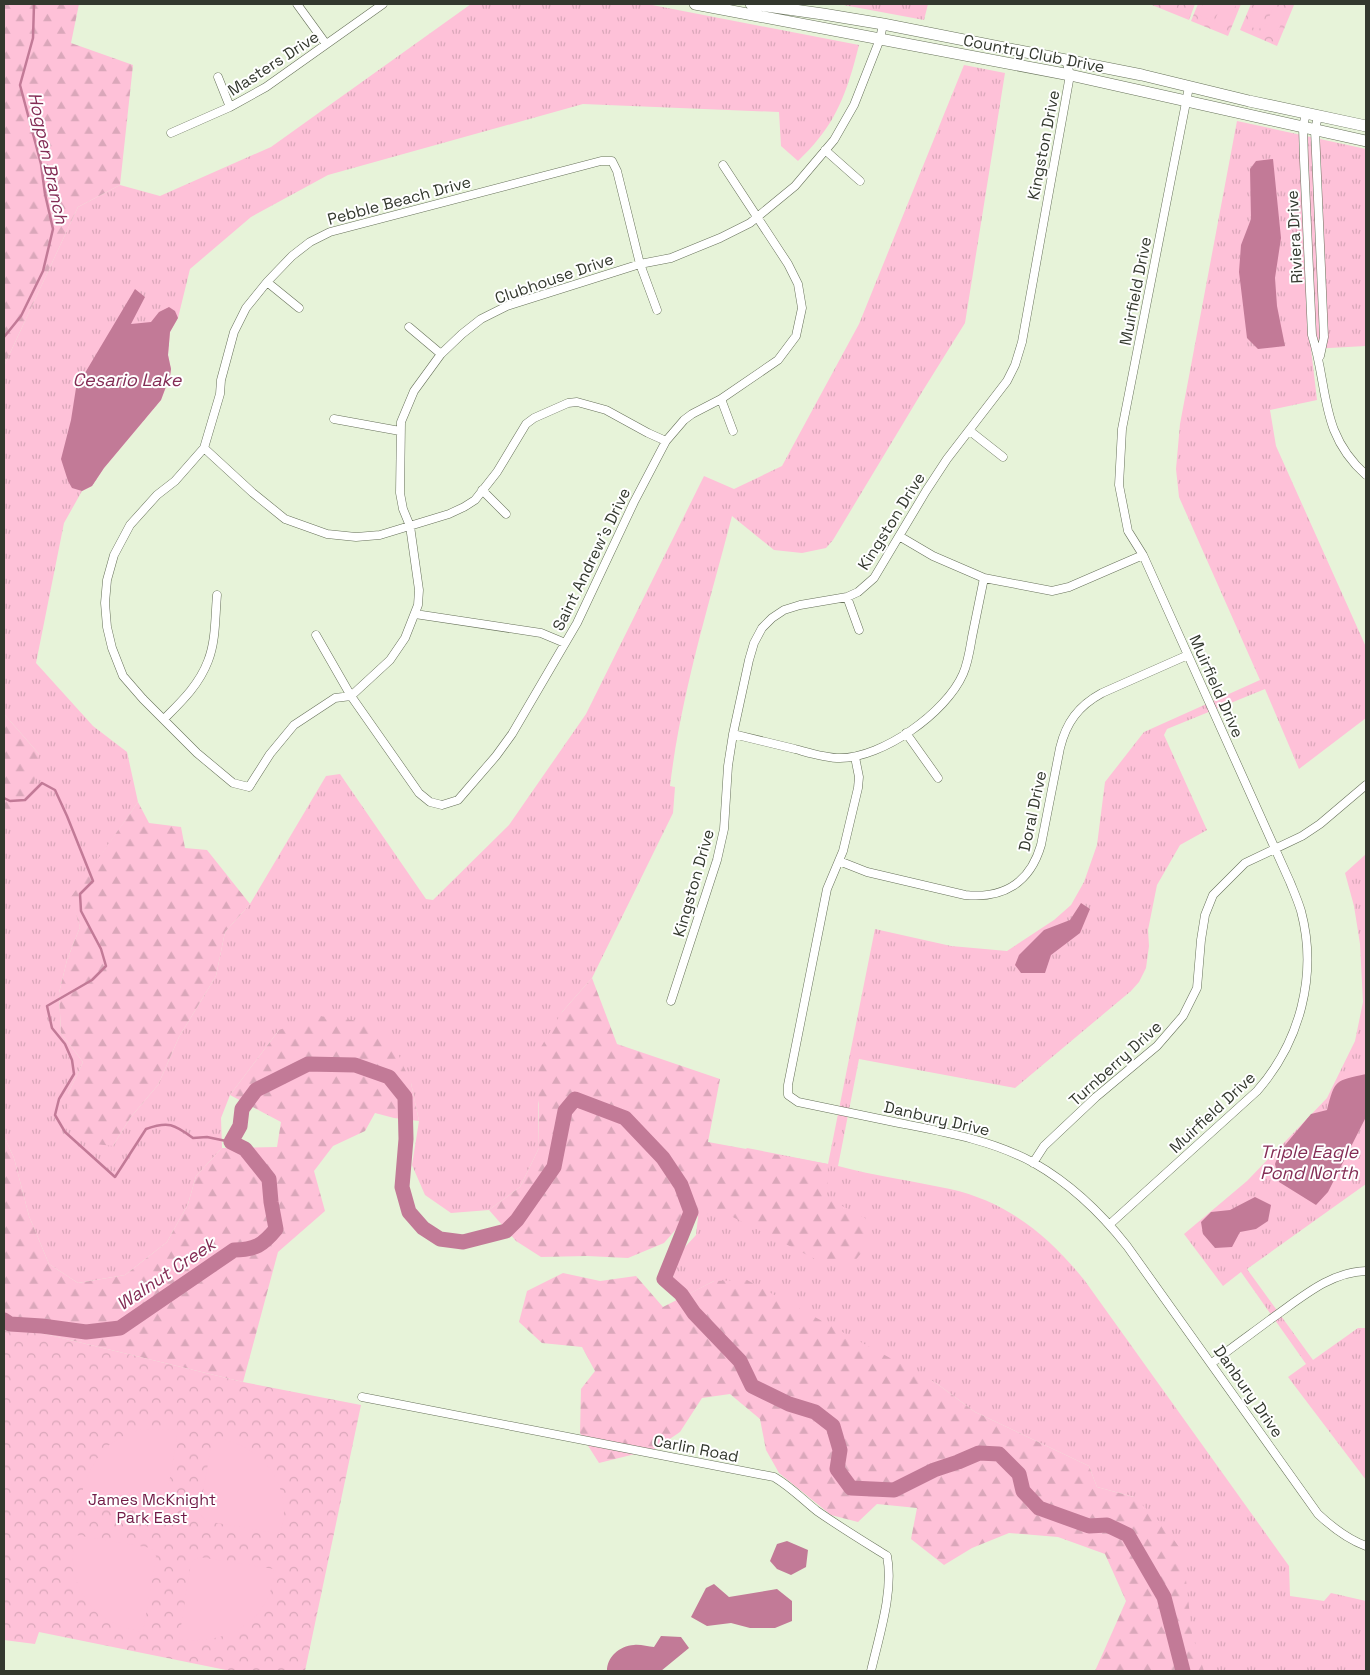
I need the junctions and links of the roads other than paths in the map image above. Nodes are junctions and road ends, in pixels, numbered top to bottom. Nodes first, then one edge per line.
1 (297, 4) edge
2 (383, 4) edge
3 (695, 4) edge
4 (751, 4) edge
5 (883, 24) junction
6 (880, 39) junction
7 (326, 44) junction
8 (1066, 60) junction
9 (1070, 76) junction
10 (218, 77) dead end
11 (1189, 87) junction
12 (1186, 101) junction
13 (230, 107) junction
14 (1306, 113) junction
15 (1318, 116) junction
16 (1366, 126) edge
17 (1303, 128) junction
18 (1315, 130) junction
19 (171, 133) dead end
20 (1366, 141) edge
21 (825, 150) junction
22 (723, 165) dead end
23 (860, 181) dead end
24 (758, 216) junction
25 (640, 264) junction
26 (267, 282) junction
27 (299, 308) dead end
28 (657, 310) dead end
29 (409, 327) dead end
30 (441, 354) junction
31 (1319, 358) junction
32 (721, 399) junction
33 (334, 419) dead end
34 (400, 431) junction
35 (734, 431) dead end
36 (970, 431) junction
37 (666, 441) junction
38 (204, 448) junction
39 (1003, 457) dead end
40 (1366, 475) edge
41 (482, 490) junction
42 (506, 514) dead end
43 (410, 526) junction
44 (899, 536) junction
45 (1144, 554) junction
46 (984, 578) junction
47 (216, 596) dead end
48 (847, 597) junction
49 (415, 614) junction
50 (859, 630) dead end
51 (316, 635) dead end
52 (565, 643) junction
53 (1188, 655) junction
54 (351, 696) junction
55 (164, 719) junction
56 (906, 733) junction
57 (733, 734) junction
58 (855, 758) junction
59 (938, 778) dead end
60 (1366, 785) edge
61 (249, 787) joint
62 (1275, 849) junction
63 (839, 861) junction
64 (671, 1001) dead end
65 (1033, 1163) junction
66 (1110, 1224) junction
67 (1366, 1271) edge
68 (1212, 1363) junction
69 (362, 1397) dead end
70 (1366, 1546) edge
71 (871, 1671) edge

1 - 7 street
2 - 7 street, Masters Drive
3 - 6 main road, Country Club Drive
4 - 5 main road, Country Club Drive
5 - 6 street, Clubhouse Drive
5 - 8 main road, Country Club Drive
6 - 9 main road, Country Club Drive
6 - 21 street, Clubhouse Drive
7 - 13 street, Masters Drive
8 - 9 street, Kingston Drive
8 - 11 main road, Country Club Drive
9 - 12 main road, Country Club Drive
9 - 36 street, Kingston Drive
10 - 13 street
11 - 12 street, Muirfield Drive
11 - 14 main road, Country Club Drive
12 - 17 main road, Country Club Drive
12 - 45 street, Muirfield Drive
13 - 19 street, Masters Drive
14 - 15 main road, Country Club Drive
14 - 17 street, Riviera Drive
15 - 16 main road, Country Club Drive
15 - 18 street, Riviera Drive
17 - 18 main road, Country Club Drive
17 - 31 street, Riviera Drive
18 - 20 main road, Country Club Drive
18 - 31 street, Riviera Drive
21 - 23 street
21 - 24 street, Clubhouse Drive
22 - 24 street, Saint Andrew's Drive
24 - 25 street, Clubhouse Drive
24 - 32 street, Saint Andrew's Drive
25 - 26 street, Pebble Beach Drive
25 - 28 street
25 - 30 street, Clubhouse Drive
26 - 27 street
26 - 38 street, Pebble Beach Drive
29 - 30 street
30 - 34 street, Clubhouse Drive
31 - 40 street, Riviera Drive
32 - 35 street
32 - 37 street, Saint Andrew's Drive
33 - 34 street
34 - 43 street, Clubhouse Drive
36 - 39 street
36 - 44 street, Kingston Drive
37 - 41 street
37 - 52 street, Saint Andrew's Drive
38 - 43 street
38 - 55 street, Pebble Beach Drive
41 - 42 street
41 - 43 street
43 - 49 street, Clubhouse Drive
44 - 46 street
44 - 48 street, Kingston Drive
45 - 46 street
45 - 53 street, Muirfield Drive
46 - 56 street
47 - 55 street
48 - 50 street
48 - 57 street, Kingston Drive
49 - 52 street
49 - 54 street, Clubhouse Drive
51 - 54 street, Saint Andrew's Drive
52 - 54 street, Saint Andrew's Drive
53 - 62 street, Muirfield Drive
53 - 63 street, Doral Drive
54 - 61 street, Clubhouse Drive
55 - 61 street, Pebble Beach Drive
56 - 58 street
56 - 59 street
57 - 58 street
57 - 64 street, Kingston Drive
58 - 63 street, Danbury Drive
60 - 62 street, Turnberry Drive
62 - 65 street, Turnberry Drive
62 - 66 street, Muirfield Drive
63 - 65 street, Danbury Drive
65 - 66 street, Danbury Drive
66 - 68 street, Danbury Drive
67 - 68 street
68 - 70 street, Danbury Drive
69 - 71 street, Carlin Road

